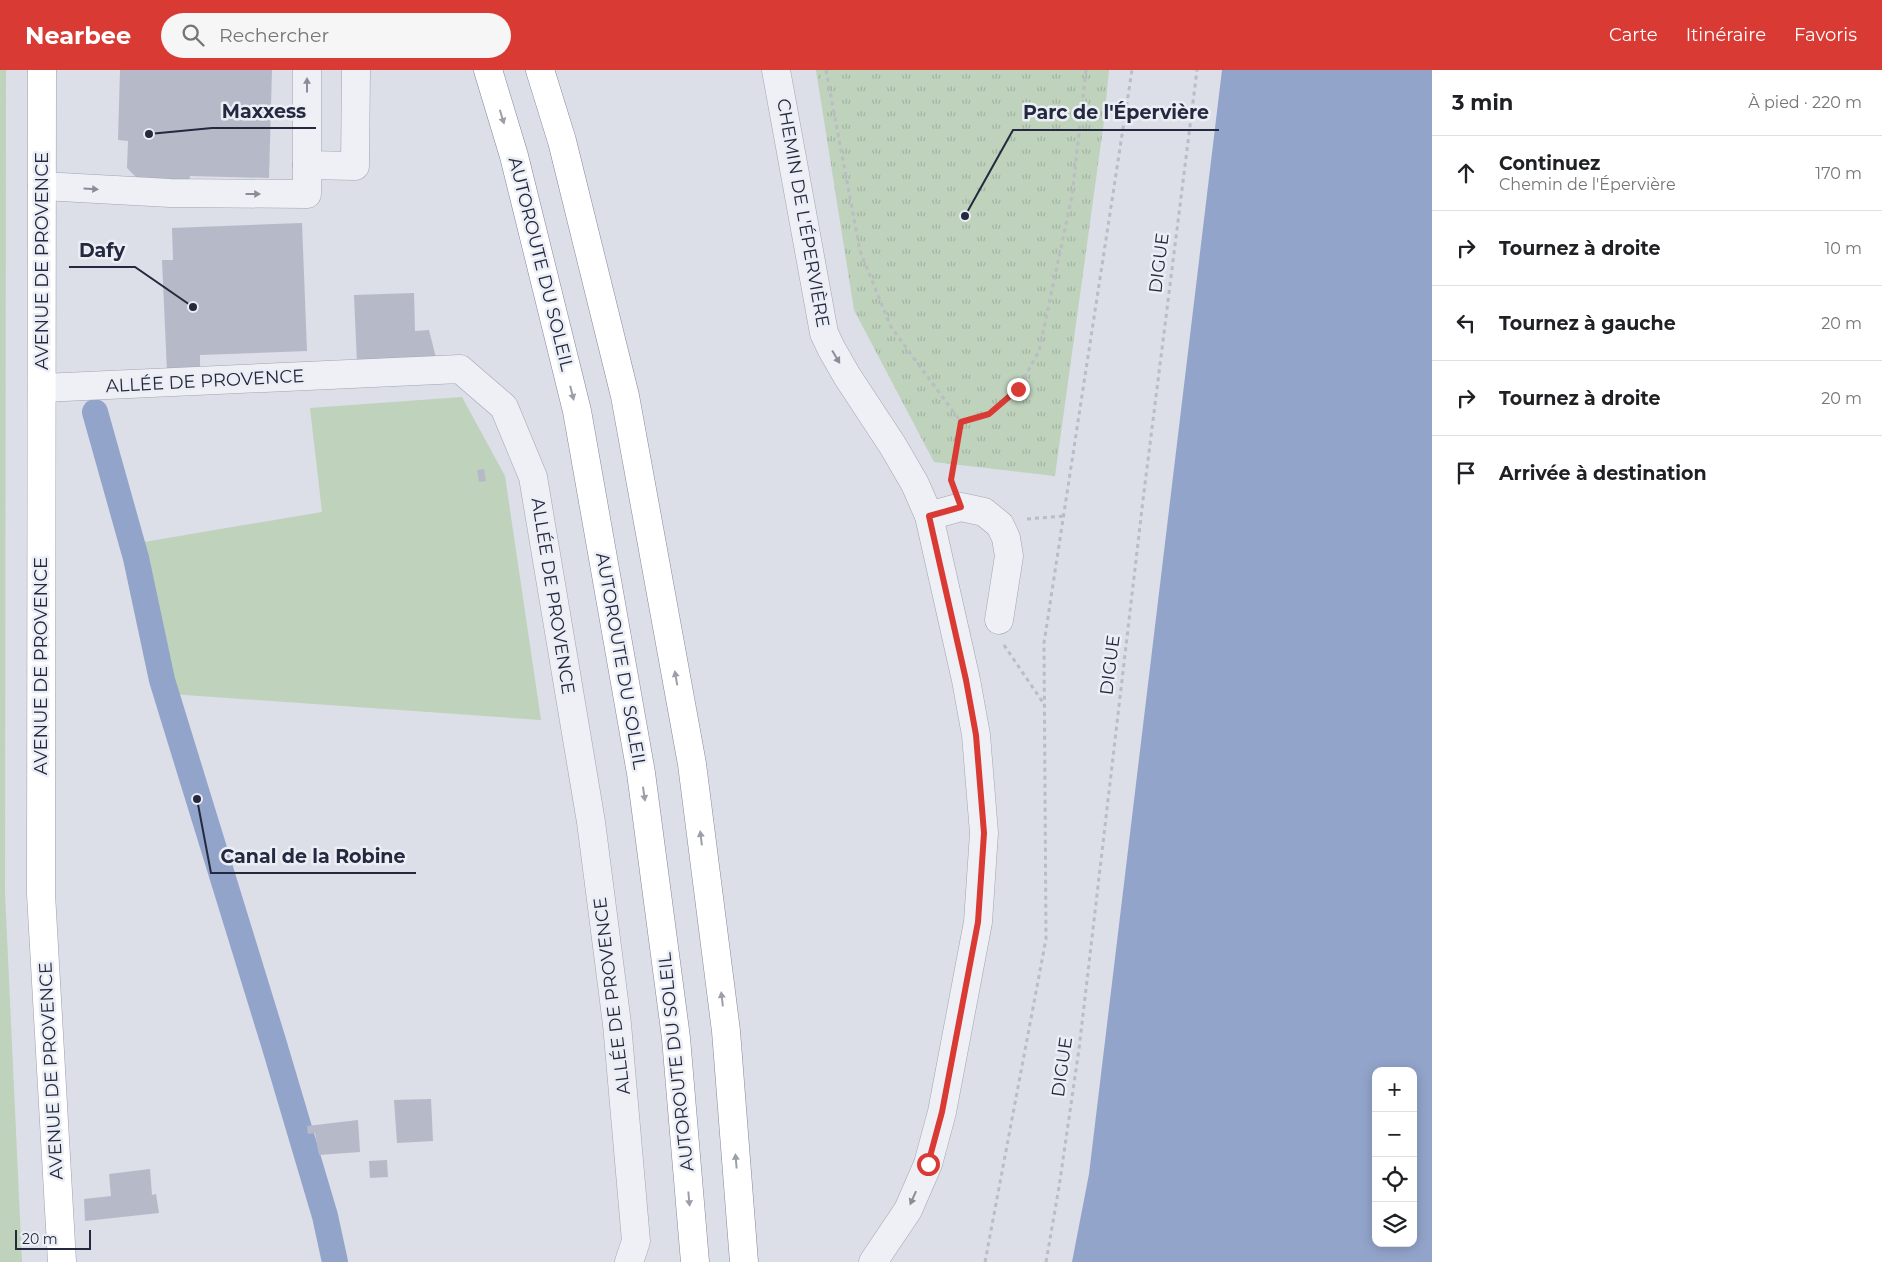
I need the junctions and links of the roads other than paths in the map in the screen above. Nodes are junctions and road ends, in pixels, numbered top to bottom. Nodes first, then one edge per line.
1 (42, 70) edge
2 (307, 70) edge
3 (356, 70) edge
4 (488, 70) edge
5 (540, 70) edge
6 (776, 70) edge
7 (307, 165) junction
8 (42, 186) junction
9 (42, 388) junction
10 (929, 516) junction
11 (999, 620) road end
12 (62, 1262) edge
13 (630, 1262) edge
14 (694, 1262) edge
15 (744, 1262) edge
16 (873, 1262) edge

1 - 8 main road, AVENUE DE PROVENCE
7 -> 2 street
3 - 7 street
4 -> 14 main road, AUTOROUTE DU SOLEIL
15 -> 5 main road
6 -> 10 street, CHEMIN DE L'ÉPERVIÈRE
8 -> 7 street
8 - 9 main road, AVENUE DE PROVENCE
9 - 12 main road, AVENUE DE PROVENCE
9 - 13 street, ALLÉE DE PROVENCE
10 - 11 street
10 -> 16 street, CHEMIN DE L'ÉPERVIÈRE

